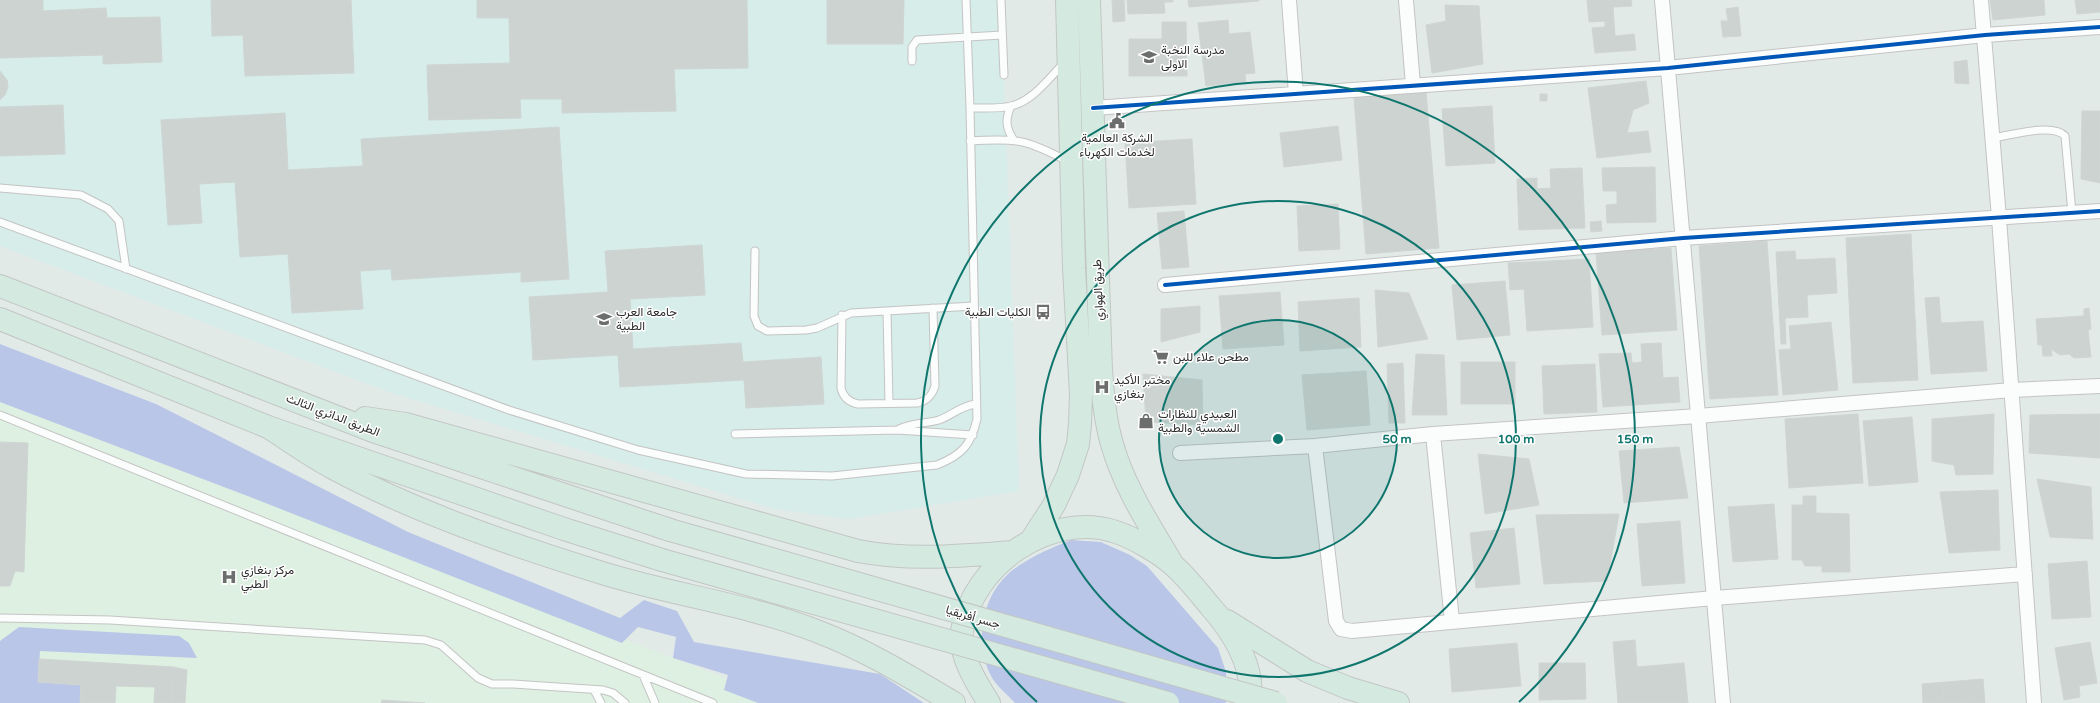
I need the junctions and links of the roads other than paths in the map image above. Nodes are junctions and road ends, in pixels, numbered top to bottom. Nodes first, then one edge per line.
1 (966, 0) edge
2 (1000, 0) edge
3 (1067, 0) edge
4 (1089, 0) edge
5 (1288, 0) edge
6 (1406, 0) edge
7 (1662, 0) edge
8 (1981, 0) edge
9 (2100, 27) edge
10 (1002, 35) junction
11 (1985, 35) junction
12 (968, 37) junction
13 (1069, 58) junction
14 (912, 60) dead end
15 (1668, 68) junction
16 (1004, 74) dead end
17 (1413, 85) junction
18 (1296, 94) junction
19 (1011, 106) junction
20 (970, 108) junction
21 (1093, 108) junction
22 (1993, 138) junction
23 (1013, 139) junction
24 (970, 141) junction
25 (1070, 163) junction
26 (0, 188) edge
27 (2100, 211) edge
28 (2072, 213) junction
29 (1999, 218) junction
30 (0, 222) edge
31 (1683, 238) junction
32 (756, 251) dead end
33 (126, 269) junction
34 (1165, 285) dead end
35 (0, 286) edge
36 (974, 306) junction
37 (933, 308) junction
38 (887, 311) junction
39 (842, 315) junction
40 (0, 319) edge
41 (2100, 386) edge
42 (2012, 390) junction
43 (889, 403) junction
44 (976, 404) junction
45 (329, 414) junction
46 (0, 415) edge
47 (1698, 416) junction
48 (268, 427) junction
49 (897, 430) junction
50 (734, 434) dead end
51 (1433, 434) junction
52 (973, 435) junction
53 (1315, 446) junction
54 (1180, 453) dead end
55 (670, 530) joint
56 (1032, 539) junction
57 (1013, 552) junction
58 (1173, 565) junction
59 (2025, 574) junction
60 (1714, 598) junction
61 (1219, 616) junction
62 (0, 618) edge
63 (1452, 621) junction
64 (643, 675) junction
65 (594, 690) junction
66 (705, 701) edge
67 (601, 703) edge
68 (625, 703) edge
69 (655, 703) edge
70 (713, 703) edge
71 (954, 703) edge
72 (989, 703) edge
73 (1168, 703) edge
74 (1250, 703) edge
75 (1276, 703) edge
76 (1398, 703) edge
77 (1723, 703) edge
78 (2034, 703) edge

1 - 12 lane
2 - 10 lane
3 - 13 highway, طريق الهواري
4 - 21 highway, طريق الهواري
5 - 18 street
6 - 17 street
7 - 15 street
8 - 11 street
9 - 11 street
10 - 12 lane
10 - 16 lane
11 - 15 street
11 - 22 street
12 - 14 lane
12 - 20 lane
13 - 19 lane
13 - 25 highway, طريق الهواري
15 - 17 street
15 - 31 street
17 - 18 street
18 - 21 street
19 - 20 lane
19 - 23 lane
20 - 24 lane
21 - 58 highway, طريق الهواري
22 - 28 lane
22 - 29 street
23 - 24 lane
23 - 25 lane
24 - 36 lane
25 - 56 highway, طريق الهواري
26 - 33 lane
27 - 28 street
28 - 29 street
29 - 31 street
29 - 42 street
30 - 33 lane
31 - 34 street
31 - 47 street
32 - 39 lane
33 - 52 lane
35 - 45 highway, الطريق الدائري الثالث
36 - 37 lane
36 - 44 lane
37 - 38 lane
37 - 43 lane
38 - 39 lane
38 - 43 lane
39 - 43 lane
40 - 48 highway
41 - 42 street
42 - 47 street
42 - 59 street
44 - 49 lane
44 - 52 lane
45 - 55 highway, الطريق الدائري الثالث
45 - 57 highway
46 - 64 lane
47 - 51 street
47 - 60 street
48 - 71 highway
48 - 73 highway, bridge
49 - 50 lane
49 - 52 lane
51 - 53 street
51 - 63 street
53 - 54 street
53 - 63 street
55 - 75 highway, جسر أفريقيا, bridge
56 - 57 highway
56 - 58 highway
57 - 72 highway
58 - 61 highway
59 - 60 street
59 - 78 street
60 - 63 street
60 - 77 street
61 - 74 highway
61 - 76 highway
62 - 65 lane
64 - 66 lane
64 - 69 lane
65 - 67 lane
65 - 68 lane
66 - 70 lane

